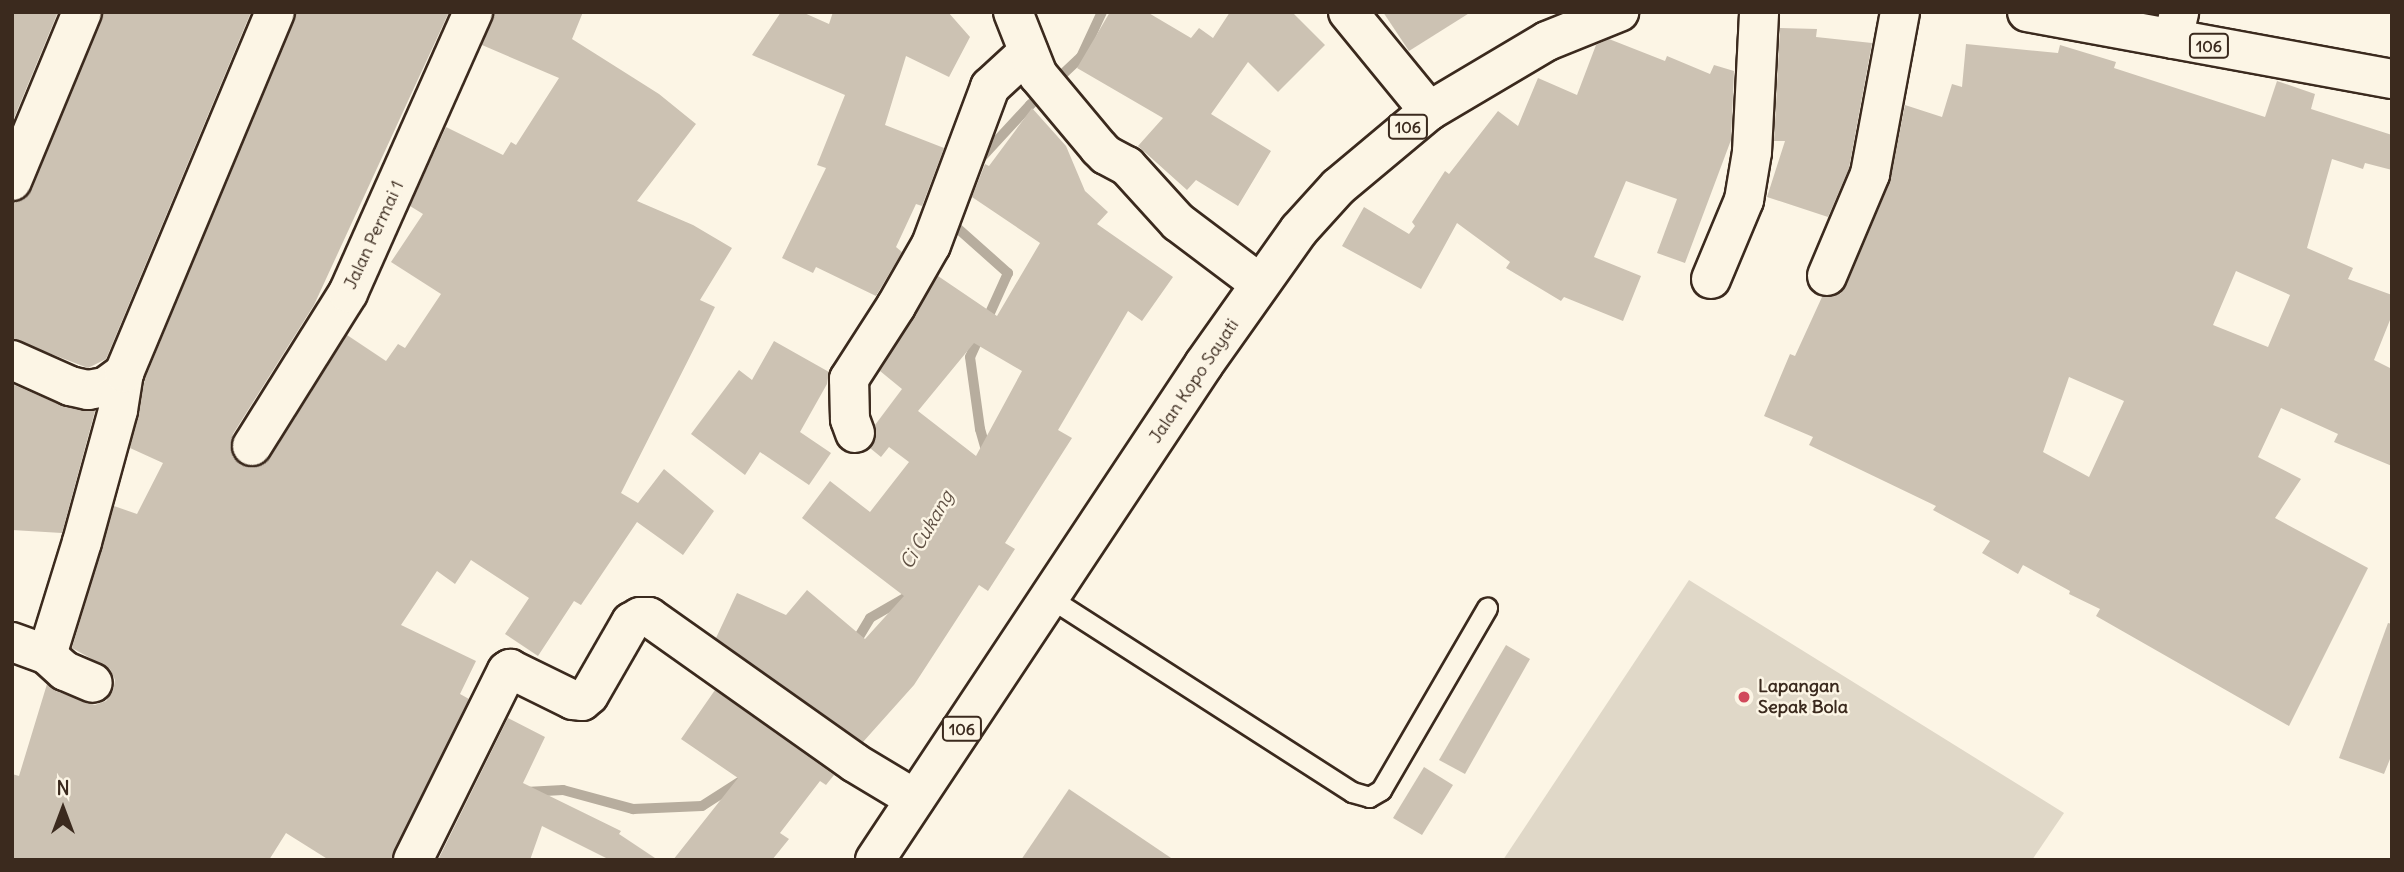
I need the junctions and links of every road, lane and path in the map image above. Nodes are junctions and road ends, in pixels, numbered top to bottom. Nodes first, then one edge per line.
1 (82, 12) edge
2 (275, 12) edge
3 (473, 12) edge
4 (1013, 12) edge
5 (1348, 12) edge
6 (1619, 12) edge
7 (1759, 12) edge
8 (1900, 12) edge
9 (2027, 12) edge
10 (2176, 26) edge
11 (1033, 64) junction
12 (2392, 79) edge
13 (1429, 111) junction
14 (12, 181) edge
15 (1827, 276) dead end
16 (1711, 279) dead end
17 (1252, 293) junction
18 (12, 360) edge
19 (124, 373) junction
20 (855, 433) dead end
21 (252, 446) dead end
22 (1050, 598) junction
23 (1487, 608) dead end
24 (30, 649) edge
25 (93, 683) dead end
26 (915, 799) junction
27 (413, 860) edge
28 (875, 860) edge

1 - 14 street
2 - 19 street
3 - 21 street, Jalan Permai 1
4 - 11 street
5 - 13 street
6 - 13 street, Jalan Kopo Sayati / 106
7 - 16 street
8 - 15 street
9 - 10 street, 106
10 - 12 street, 106
11 - 17 street
11 - 20 street
13 - 17 street, Jalan Kopo Sayati / 106
17 - 22 street, Jalan Kopo Sayati / 106
18 - 19 street
19 - 24 street
22 - 23 lane
22 - 26 street, Jalan Kopo Sayati / 106
24 - 25 street
26 - 27 street
26 - 28 street, Jalan Kopo Sayati / 106

